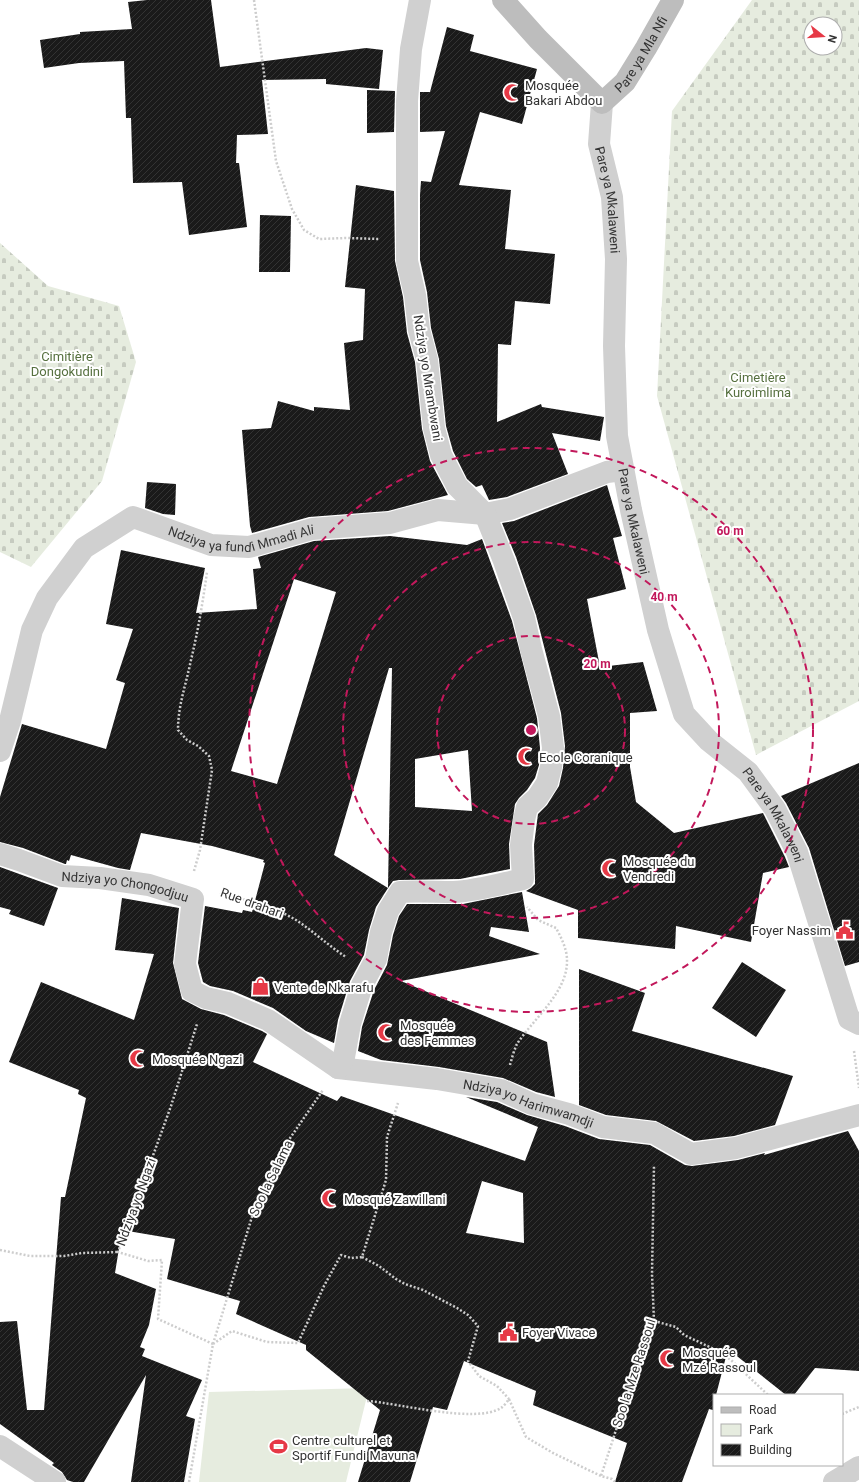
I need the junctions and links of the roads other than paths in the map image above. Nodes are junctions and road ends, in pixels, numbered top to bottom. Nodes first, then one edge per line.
1 (420, 0) edge
2 (503, 0) edge
3 (673, 0) edge
4 (602, 103) junction
5 (623, 470) junction
6 (485, 514) junction
7 (0, 751) edge
8 (0, 854) edge
9 (206, 998) joint
10 (854, 1022) edge
11 (338, 1068) junction
12 (859, 1115) edge
13 (0, 1446) edge
14 (859, 1466) edge
15 (55, 1482) edge
16 (834, 1482) edge

1 - 6 street, Ndziya yo Mrambwani
2 - 4 main road
3 - 4 main road, Pare ya Mla Nfi
4 - 5 street, Pare ya Mkalaweni
5 - 6 street, Ndziya ya fundi Mmadi Ali
5 - 10 street, Pare ya Mkalaweni
6 - 7 street, Ndziya ya fundi Mmadi Ali
6 - 11 street, Ndziya yo Mrambwani
8 - 9 street, Ndziya yo Chongodjuu
9 - 11 street, Ndziya yo Harimwamdji
11 - 12 street, Ndziya yo Harimwamdji
13 - 15 street
14 - 16 street

